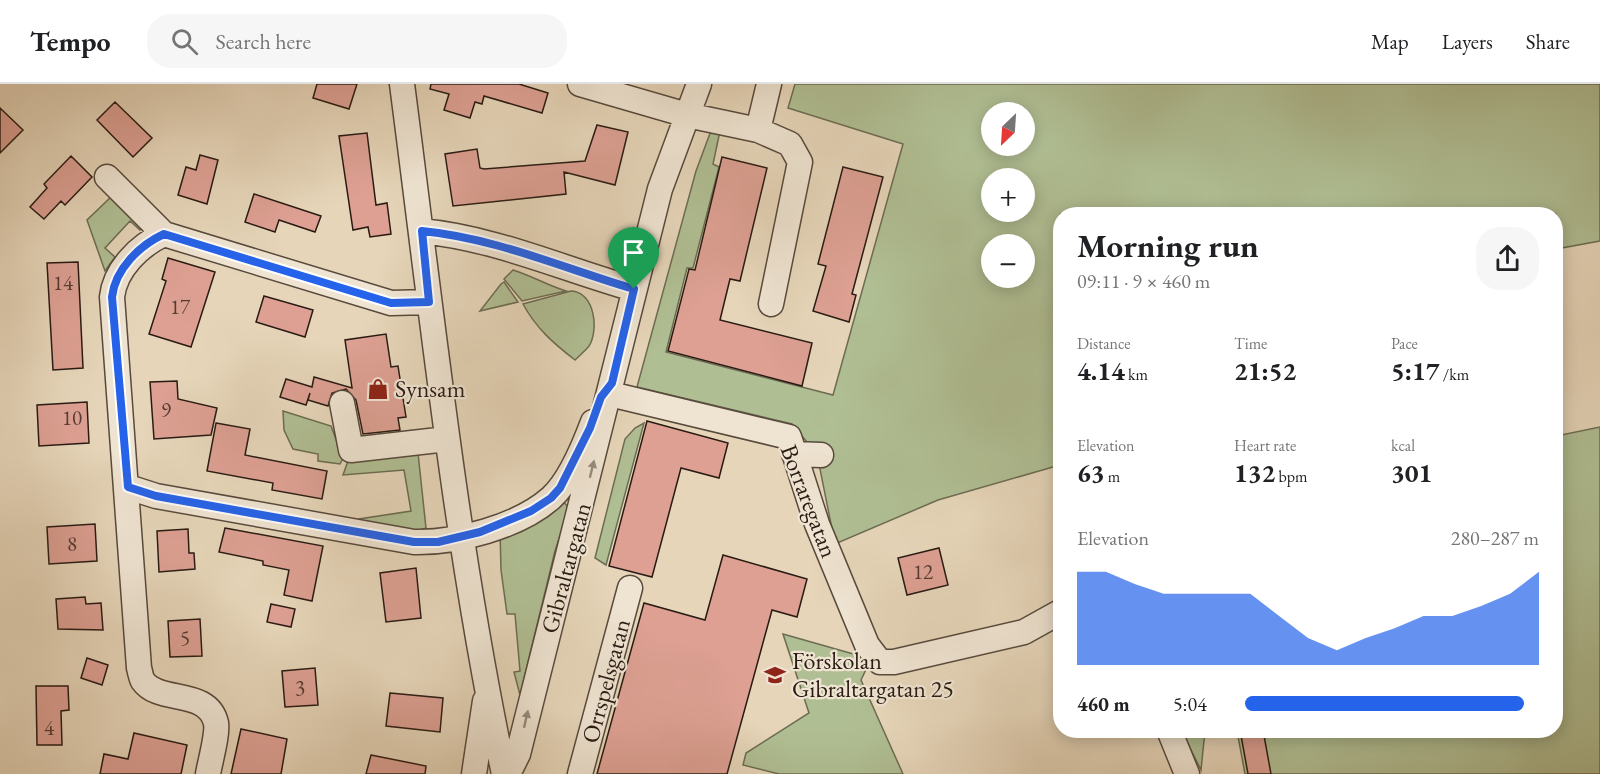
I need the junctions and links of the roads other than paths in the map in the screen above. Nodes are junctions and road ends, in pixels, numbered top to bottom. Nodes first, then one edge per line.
1 (402, 84) edge
2 (580, 84) edge
3 (699, 84) edge
4 (769, 84) edge
5 (687, 115) junction
6 (758, 130) junction
7 (107, 177) dead end
8 (422, 231) junction
9 (164, 234) junction
10 (634, 289) junction
11 (429, 302) junction
12 (771, 304) dead end
13 (611, 388) junction
14 (342, 403) dead end
15 (447, 439) junction
16 (794, 454) junction
17 (822, 455) dead end
18 (128, 487) junction
19 (463, 538) junction
20 (630, 588) dead end
21 (1053, 616) edge
22 (487, 690) junction
23 (1173, 738) edge
24 (208, 774) edge
25 (474, 774) edge
26 (506, 774) edge
27 (580, 774) edge
28 (1187, 774) edge

1 - 8 street, Gibraltargatan
2 - 5 street
3 - 5 street, Gibraltargatan
4 - 6 street
5 - 6 street
5 - 10 street, Gibraltargatan
6 - 12 street
7 - 9 street
8 - 10 street
8 - 11 street, Gibraltargatan
9 - 11 street
9 - 18 street
10 - 13 street, Gibraltargatan
11 - 15 street, Gibraltargatan
13 - 16 street, Borraregatan
13 - 19 street
26 -> 13 street, Gibraltargatan
14 - 15 street
15 - 19 street, Gibraltargatan
16 - 17 street
16 - 21 street, Borraregatan
18 - 19 street
18 - 24 street
19 - 22 street, Gibraltargatan
20 - 27 street, Orrspelsgatan
22 - 25 street
22 - 26 street, Gibraltargatan
23 - 28 street

